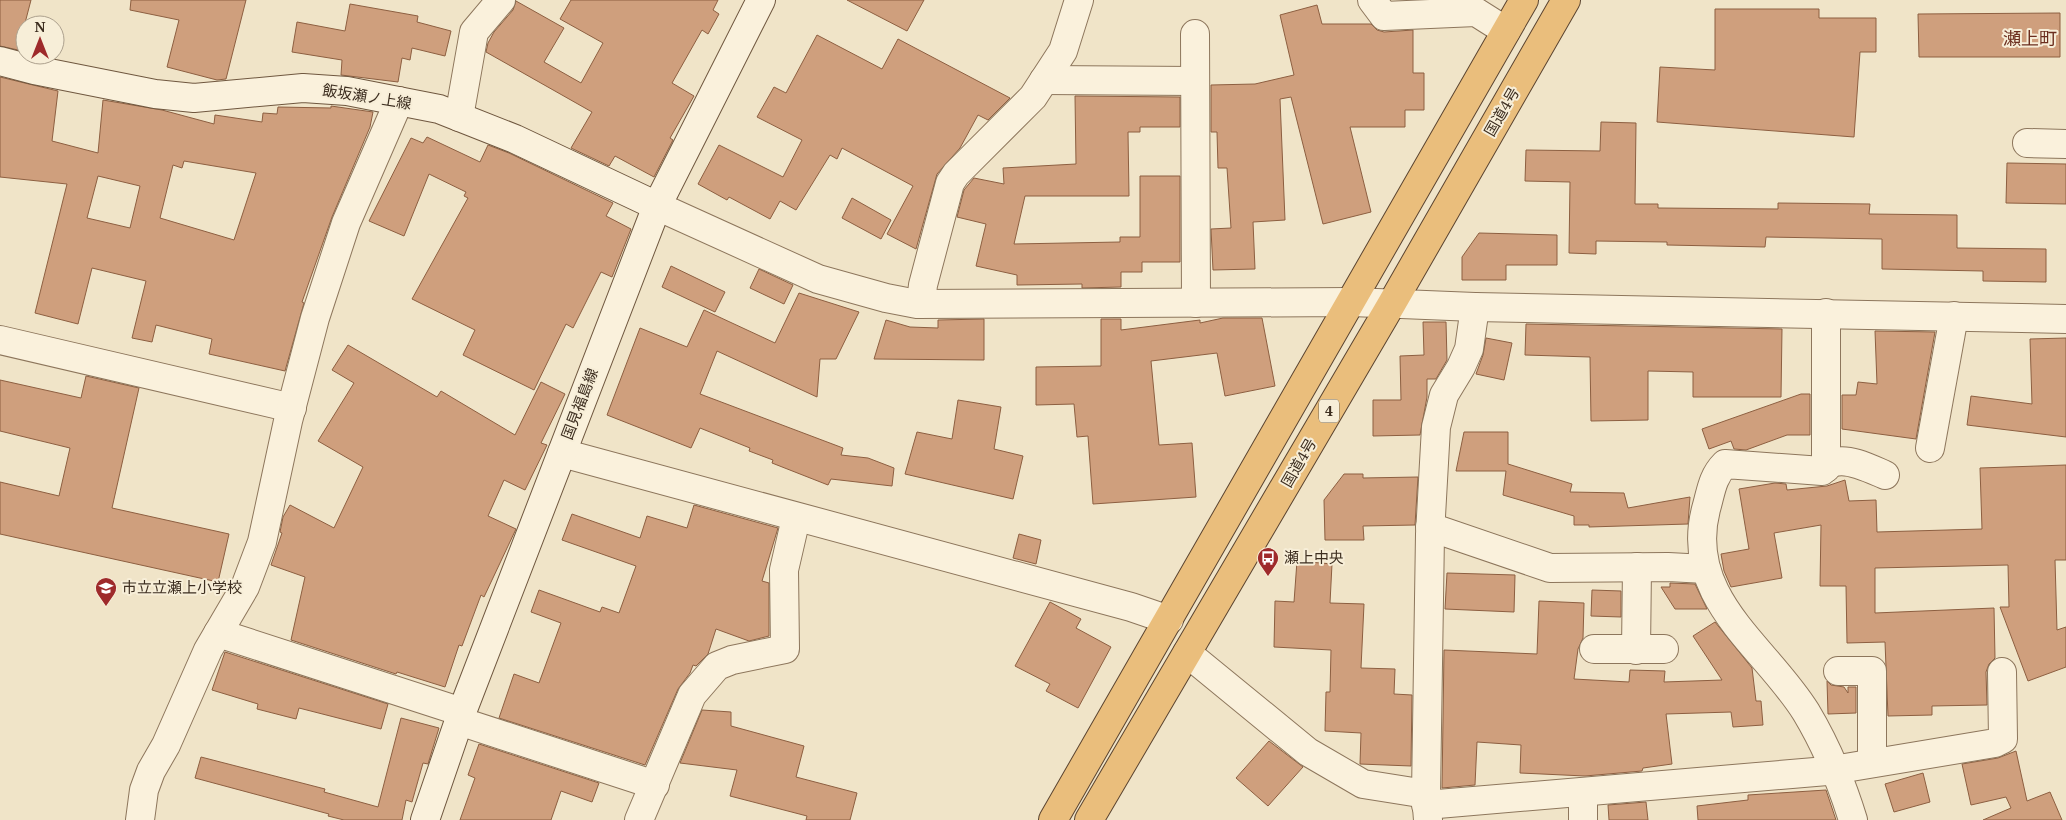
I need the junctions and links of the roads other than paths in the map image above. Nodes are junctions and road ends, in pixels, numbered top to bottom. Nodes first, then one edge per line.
1 (501, 0) edge
2 (761, 0) edge
3 (1079, 0) edge
4 (1372, 0) edge
5 (1524, 0) edge
6 (1566, 0) edge
7 (1476, 6) edge
8 (1506, 31) junction
9 (1195, 34) dead end
10 (0, 61) edge
11 (1044, 80) junction
12 (1195, 81) junction
13 (399, 101) junction
14 (459, 117) junction
15 (2027, 143) dead end
16 (2066, 144) edge
17 (657, 206) junction
18 (921, 302) junction
19 (1352, 302) junction
20 (1196, 303) junction
21 (1391, 305) junction
22 (1475, 307) junction
23 (1826, 313) junction
24 (1954, 316) junction
25 (2066, 318) edge
26 (0, 340) edge
27 (292, 408) junction
28 (1930, 448) dead end
29 (562, 453) junction
30 (1826, 468) junction
31 (1885, 475) dead end
32 (796, 518) junction
33 (1430, 527) junction
34 (1637, 567) junction
35 (1706, 569) junction
36 (1169, 620) junction
37 (218, 633) junction
38 (1594, 649) dead end
39 (1664, 649) dead end
40 (1636, 650) junction
41 (1187, 652) junction
42 (1838, 671) dead end
43 (2002, 672) dead end
44 (460, 717) junction
45 (1872, 763) junction
46 (1837, 769) junction
47 (655, 785) junction
48 (1583, 792) junction
49 (1426, 807) edge
50 (140, 820) edge
51 (425, 820) edge
52 (639, 820) edge
53 (1053, 820) edge
54 (1089, 820) edge
55 (1583, 820) edge
56 (1853, 820) edge

1 - 14 street
2 - 17 street, 国見福島線
3 - 11 street
4 - 7 street
5 - 8 highway, 4
6 - 21 highway, 国道4号 / 4
7 - 8 street
8 - 19 highway, 4
9 - 12 street
10 - 13 street, 飯坂瀬ノ上線
11 - 12 street
11 - 18 street
12 - 20 street
13 - 14 street, 飯坂瀬ノ上線
13 - 27 street
14 - 17 street, 飯坂瀬ノ上線
15 - 16 street
17 - 18 street, 飯坂瀬ノ上線
17 - 29 street, 国見福島線
18 - 20 street, 飯坂瀬ノ上線
19 - 20 street, 飯坂瀬ノ上線
19 - 21 street, 飯坂瀬ノ上線
19 - 36 highway, 4
21 - 22 street, 飯坂瀬ノ上線
21 - 41 highway, 国道4号 / 4
22 - 23 street, 飯坂瀬ノ上線
22 - 33 street
23 - 24 street, 飯坂瀬ノ上線
23 - 30 street
24 - 25 street, 飯坂瀬ノ上線
24 - 28 street
26 - 27 street
27 - 37 street
29 - 32 street
29 - 44 street, 国見福島線
30 - 31 street
30 - 35 street
32 - 36 street
32 - 47 street
33 - 34 street
33 - 49 street
34 - 35 street
34 - 40 street
35 - 46 street
36 - 53 highway, 4
37 - 44 street
37 - 50 street
38 - 40 street
39 - 40 street
41 - 49 street
41 - 54 highway, 国道4号 / 4
42 - 45 street
43 - 45 street
44 - 47 street
44 - 51 street, 国見福島線
45 - 46 street
46 - 48 street
46 - 56 street
47 - 52 street
48 - 49 street
48 - 55 street

